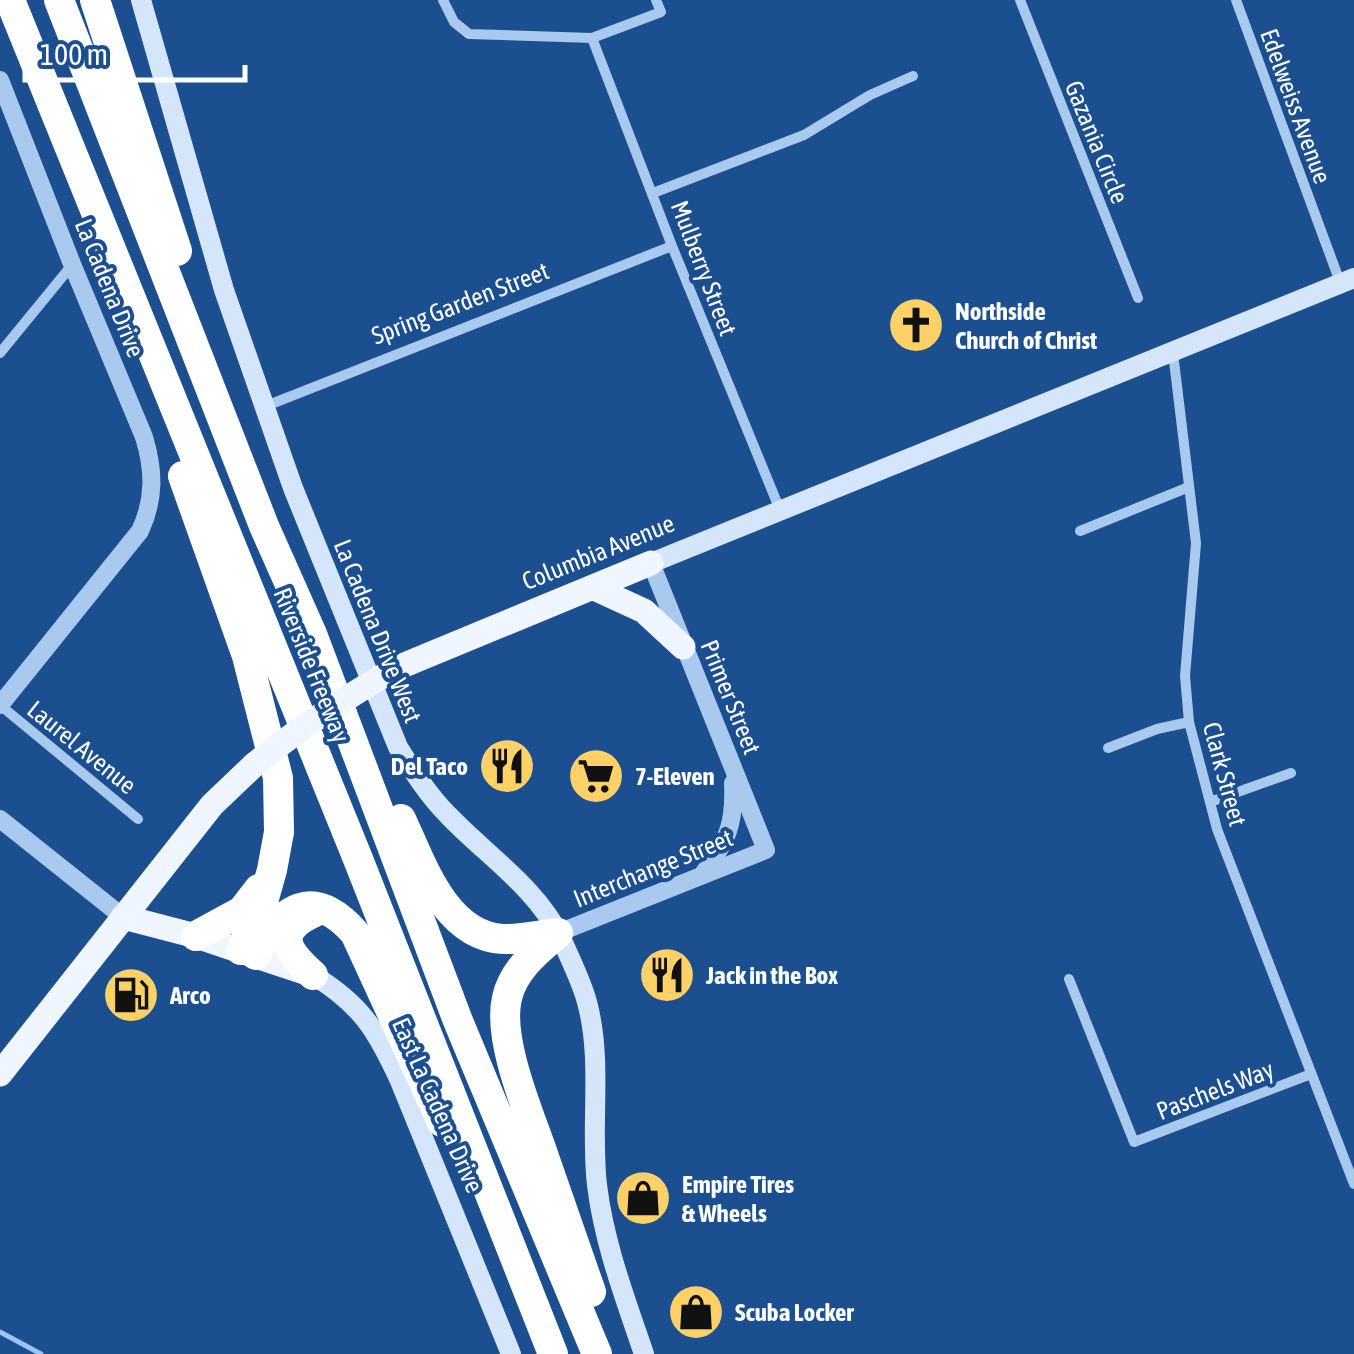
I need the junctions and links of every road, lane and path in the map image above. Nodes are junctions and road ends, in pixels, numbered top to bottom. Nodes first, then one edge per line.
1 (10, 0) edge
2 (60, 0) edge
3 (95, 0) edge
4 (141, 0) edge
5 (444, 0) edge
6 (656, 0) edge
7 (1020, 0) edge
8 (1236, 0) edge
9 (592, 38) junction
10 (914, 76) dead end
11 (0, 80) edge
12 (653, 193) junction
13 (672, 246) junction
14 (72, 264) junction
15 (1347, 280) edge
16 (1138, 298) dead end
17 (153, 352) junction
18 (0, 353) edge
19 (1173, 353) junction
20 (266, 406) junction
21 (1189, 487) junction
22 (780, 511) junction
23 (264, 526) junction
24 (1080, 531) dead end
25 (651, 563) junction
26 (594, 588) junction
27 (312, 634) junction
28 (684, 647) junction
29 (0, 705) edge
30 (1189, 722) junction
31 (1108, 748) dead end
32 (732, 768) junction
33 (1290, 773) dead end
34 (1210, 802) junction
35 (0, 819) edge
36 (138, 819) dead end
37 (766, 850) joint
38 (272, 870) junction
39 (703, 875) junction
40 (331, 912) junction
41 (123, 917) junction
42 (558, 932) junction
43 (196, 936) junction
44 (248, 952) junction
45 (313, 975) junction
46 (1069, 979) dead end
47 (34, 1030) junction
48 (0, 1050) edge
49 (0, 1074) edge
50 (1311, 1074) junction
51 (1354, 1142) edge
52 (1340, 1148) junction
53 (1354, 1184) edge
54 (493, 1199) junction
55 (511, 1354) edge
56 (552, 1354) edge
57 (597, 1354) edge
58 (614, 1354) edge
59 (644, 1354) edge

1 - 17 highway, Riverside Freeway
2 - 23 highway, Riverside Freeway
3 - 23 highway
4 - 20 main road, La Cadena Drive West
5 - 9 street
6 - 9 street
7 - 16 street, Gazania Circle
8 - 15 street, Edelweiss Avenue
9 - 12 street, Mulberry Street
10 - 12 street
11 - 14 street, La Cadena Drive
12 - 13 street, Mulberry Street
13 - 20 street, Spring Garden Street
13 - 22 street, Mulberry Street
14 - 18 street
14 - 29 street, La Cadena Drive
15 - 19 main road, Columbia Avenue
17 - 38 highway
17 - 54 highway, Riverside Freeway
19 - 21 street, Clark Street
19 - 22 main road, Columbia Avenue
20 - 42 main road, La Cadena Drive West
21 - 24 street
21 - 30 street, Clark Street
22 - 25 main road, Columbia Avenue
23 - 27 highway, Riverside Freeway
25 - 26 main road, Columbia Avenue
25 - 28 street, Primer Street
26 - 28 main road
26 - 41 main road, Columbia Avenue, bridge
27 - 42 highway
27 - 57 highway, Riverside Freeway
28 - 32 street, Primer Street
29 - 36 street, Laurel Avenue
30 - 31 street
30 - 34 street, Clark Street
32 - 37 street, Primer Street
32 - 39 street
33 - 34 street
34 - 50 street, Clark Street
35 - 41 street
37 - 39 street, Interchange Street
38 - 43 highway
38 - 44 highway
39 - 42 street, Interchange Street
40 - 44 highway
40 - 45 highway
40 - 54 highway
41 - 43 main road, East La Cadena Drive
41 - 47 main road, Columbia Avenue
42 - 58 highway
42 - 59 main road, La Cadena Drive West
43 - 44 main road, East La Cadena Drive
44 - 45 main road, East La Cadena Drive
45 - 55 main road, East La Cadena Drive
46 - 50 street, Paschels Way
47 - 48 main road
47 - 49 main road, Columbia Avenue
50 - 52 street, Clark Street
51 - 52 street
52 - 53 street, Clark Street
54 - 56 highway, Riverside Freeway

